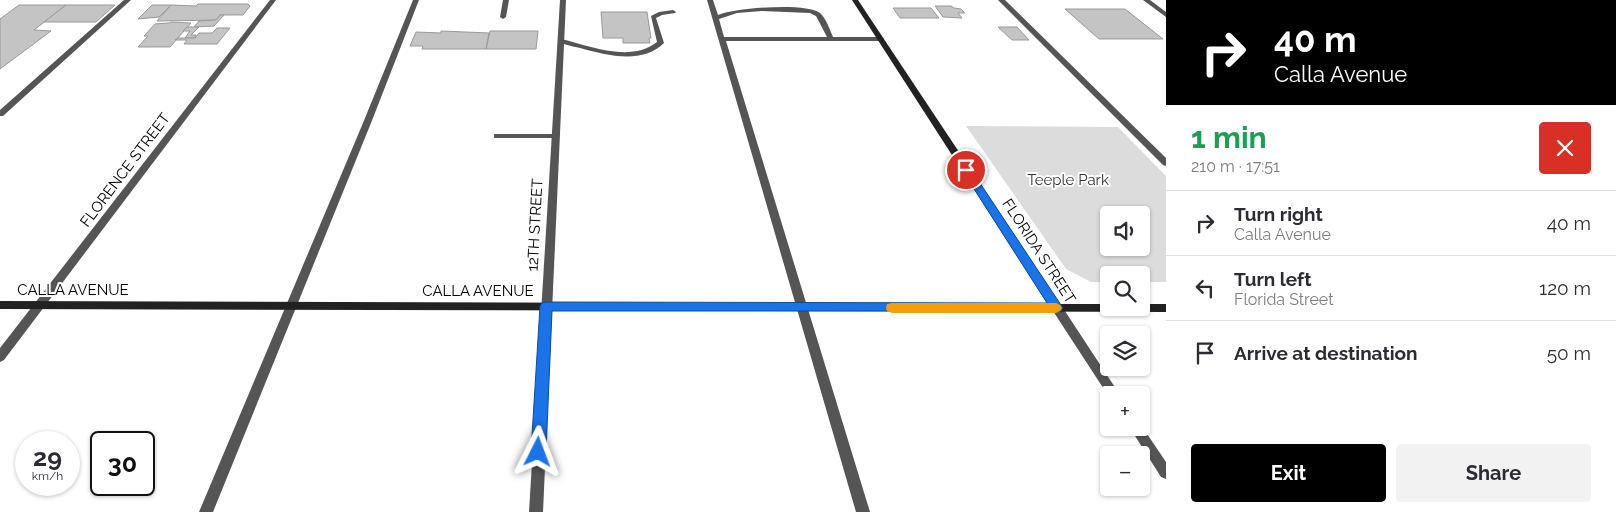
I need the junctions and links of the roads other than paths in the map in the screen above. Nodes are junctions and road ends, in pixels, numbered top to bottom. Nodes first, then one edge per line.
1 (128, 0) edge
2 (273, 0) edge
3 (416, 0) edge
4 (506, 0) edge
5 (563, 0) edge
6 (710, 0) edge
7 (855, 0) edge
8 (1001, 0) edge
9 (1146, 0) edge
10 (673, 12) dead end
11 (1166, 15) edge
12 (503, 18) dead end
13 (715, 18) junction
14 (721, 39) junction
15 (831, 39) junction
16 (881, 39) junction
17 (561, 41) junction
18 (0, 114) edge
19 (497, 136) dead end
20 (556, 136) junction
21 (1166, 162) edge
22 (0, 305) edge
23 (40, 305) junction
24 (290, 306) junction
25 (546, 306) junction
26 (800, 308) junction
27 (1057, 308) junction
28 (1166, 308) edge
29 (0, 358) edge
30 (1108, 386) edge
31 (1141, 436) edge
32 (1166, 473) edge
33 (206, 512) edge
34 (536, 512) edge
35 (863, 512) edge

1 - 18 street
2 - 23 street, FLORENCE STREET
3 - 24 street
4 - 12 street
5 - 17 street, 12TH STREET
6 - 13 street
7 - 16 street, FLORIDA STREET
8 - 21 street
9 - 11 street
10 - 17 street
13 - 14 street
13 - 15 street
14 - 15 street
14 - 26 street
15 - 16 street
16 - 27 street, FLORIDA STREET
17 - 20 street, 12TH STREET
19 - 20 street
20 - 25 street, 12TH STREET
22 - 23 street, CALLA AVENUE
23 - 24 street, CALLA AVENUE
23 - 29 street, FLORENCE STREET
24 - 25 street, CALLA AVENUE
24 - 33 street
25 - 26 street, CALLA AVENUE
25 - 34 street, 12TH STREET
26 - 27 street, CALLA AVENUE
26 - 35 street
27 - 28 street, CALLA AVENUE
27 - 30 street, FLORIDA STREET
31 - 32 street

